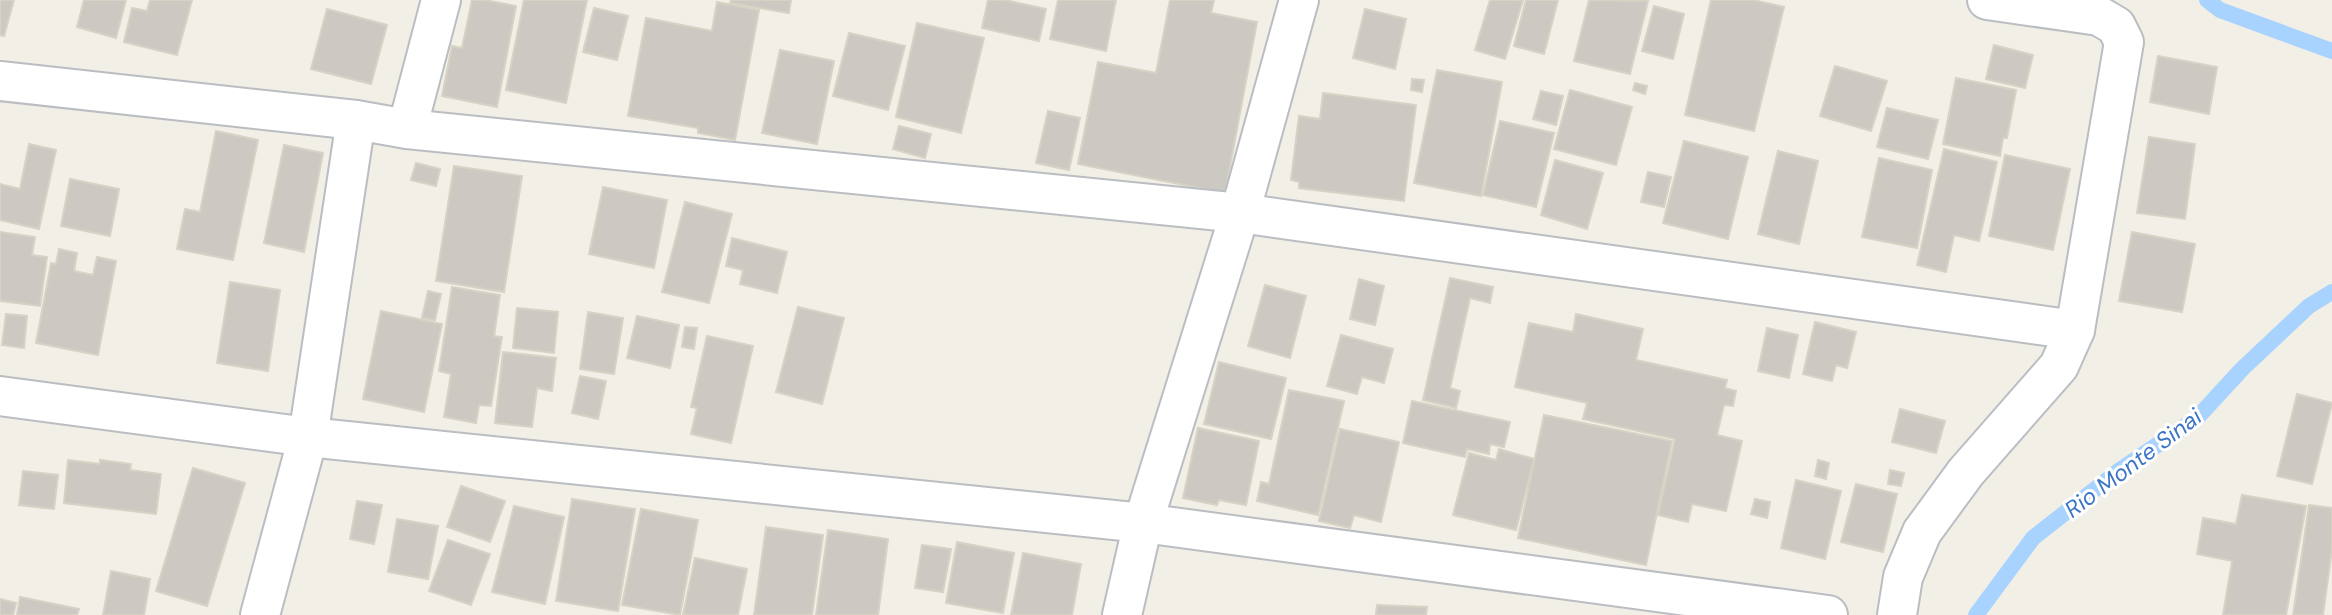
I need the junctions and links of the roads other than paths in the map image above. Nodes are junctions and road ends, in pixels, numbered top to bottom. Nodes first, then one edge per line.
1 (441, 0) edge
2 (1298, 0) edge
3 (1987, 0) edge
4 (0, 81) edge
5 (356, 120) junction
6 (407, 129) junction
7 (1240, 213) junction
8 (2075, 330) junction
9 (0, 396) edge
10 (308, 437) junction
11 (1143, 523) junction
12 (260, 615) edge
13 (1122, 615) edge
14 (1828, 615) edge
15 (1898, 615) edge

1 - 6 street
2 - 7 street
3 - 8 street
4 - 5 street
5 - 6 street
5 - 10 street
6 - 7 street
7 - 8 street
7 - 11 street
8 - 15 street
9 - 10 street
10 - 11 street
10 - 12 street
11 - 13 street
11 - 14 street

